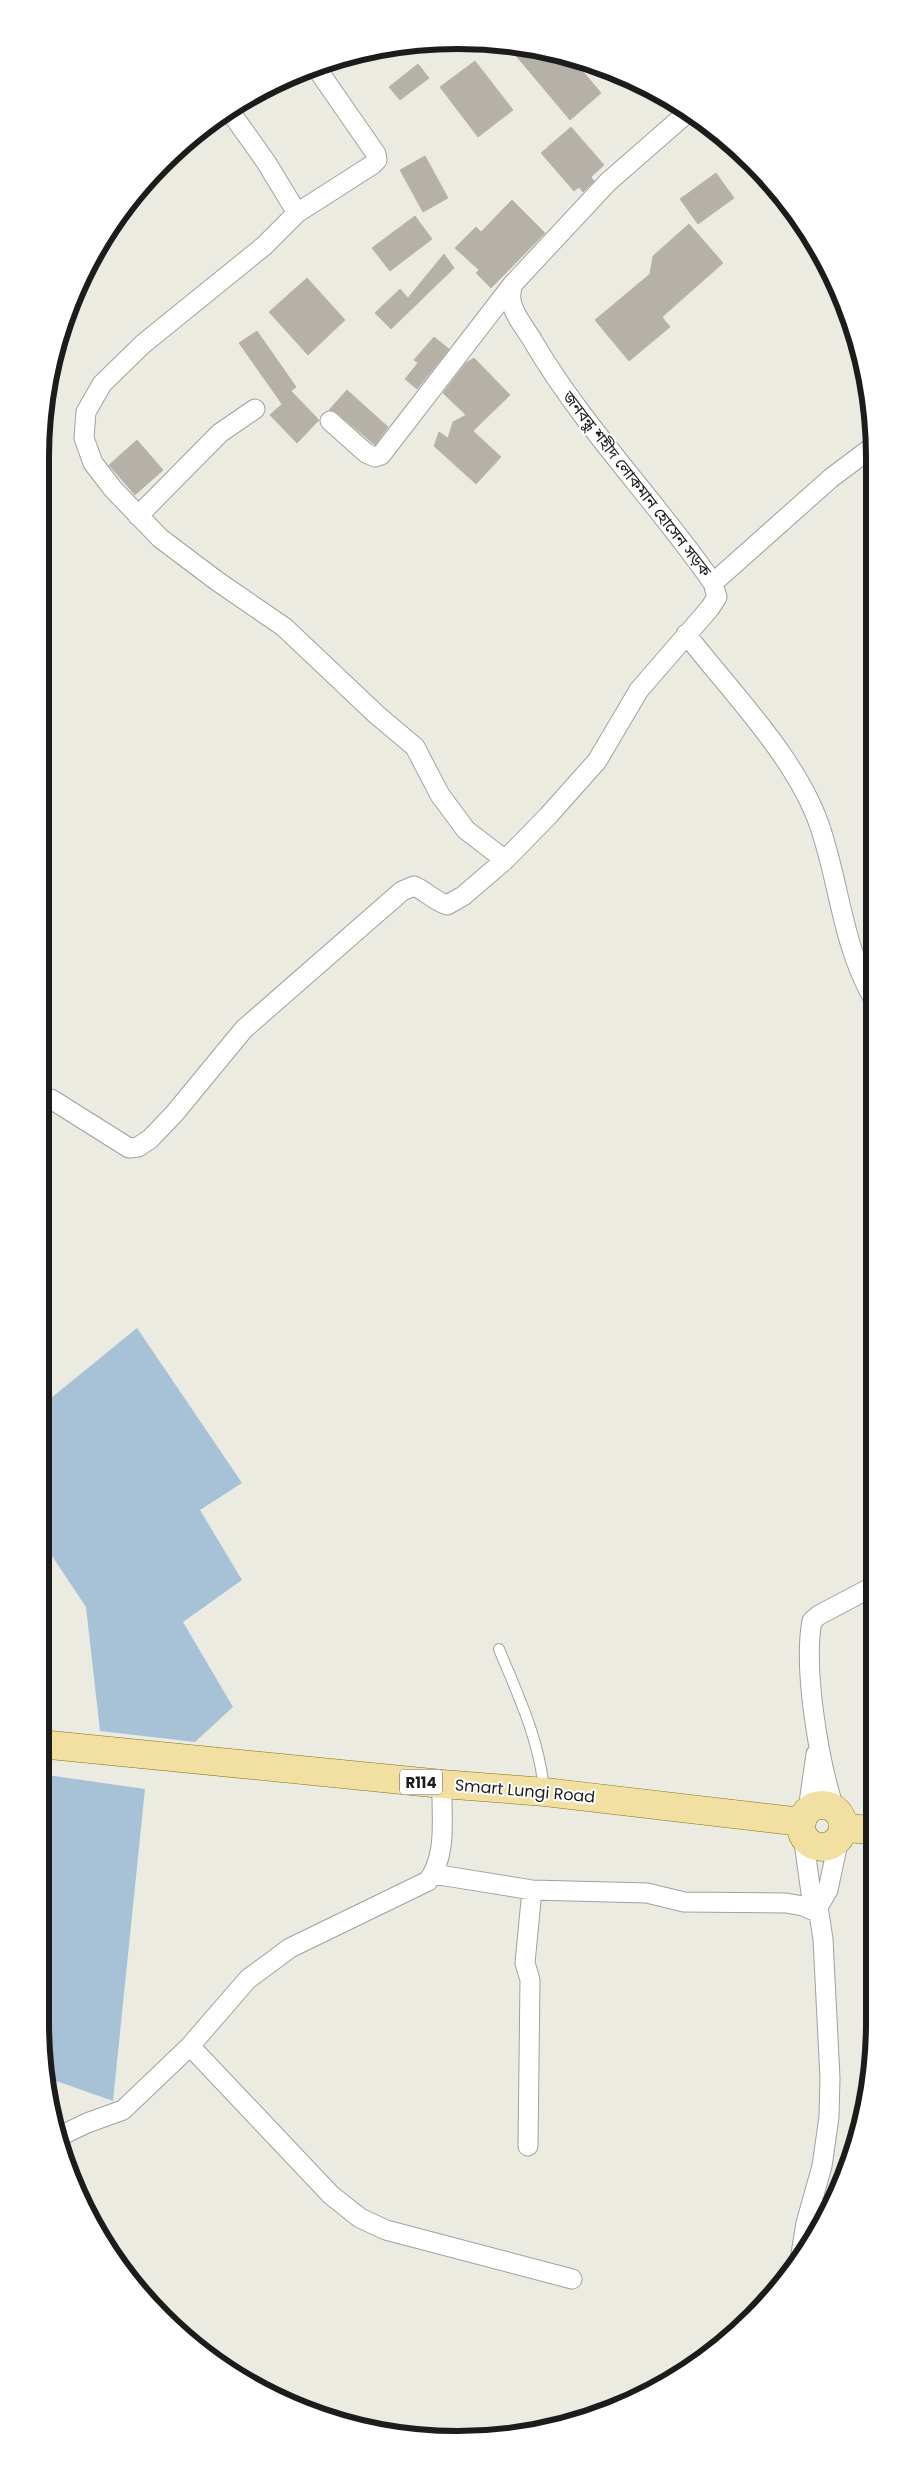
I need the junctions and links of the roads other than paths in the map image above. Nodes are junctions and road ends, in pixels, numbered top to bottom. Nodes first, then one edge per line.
1 (320, 73) edge
2 (233, 116) edge
3 (683, 117) edge
4 (297, 213) junction
5 (512, 285) junction
6 (256, 408) dead end
7 (330, 421) dead end
8 (866, 453) edge
9 (138, 516) junction
10 (713, 583) junction
11 (686, 634) junction
12 (505, 860) junction
13 (866, 986) edge
14 (49, 1100) edge
15 (866, 1590) edge
16 (499, 1649) dead end
17 (819, 1741) junction
18 (49, 1745) edge
19 (442, 1784) junction
20 (545, 1792) junction
21 (821, 1824) junction
22 (866, 1829) edge
23 (433, 1874) junction
24 (532, 1890) junction
25 (818, 1910) junction
26 (190, 2046) junction
27 (65, 2135) edge
28 (528, 2146) dead end
29 (803, 2240) edge
30 (572, 2279) dead end

1 - 4 street
2 - 4 street
3 - 5 street
4 - 9 street
5 - 7 street
5 - 10 street, জনবন্ধু শহীদ লোকমান হোসেন সড়ক
6 - 9 street
8 - 10 street
9 - 12 street
10 - 11 street, জনবন্ধু শহীদ লোকমান হোসেন সড়ক
11 - 12 street, জনবন্ধু শহীদ লোকমান হোসেন সড়ক
11 - 13 street
12 - 14 street, জনবন্ধু শহীদ লোকমান হোসেন সড়ক
15 - 17 street
16 - 20 lane
17 - 21 street
17 - 21 street
18 - 19 main road, Smart Lungi Road / R114
19 - 20 main road, Smart Lungi Road / R114
19 - 23 street
20 - 21 main road, Smart Lungi Road / R114
21 - 22 main road, Smart Lungi Road / R114
21 - 25 street
21 - 25 street
23 - 24 street
23 - 26 street
24 - 25 street
24 - 28 street
25 - 29 street
26 - 27 street
26 - 30 street

